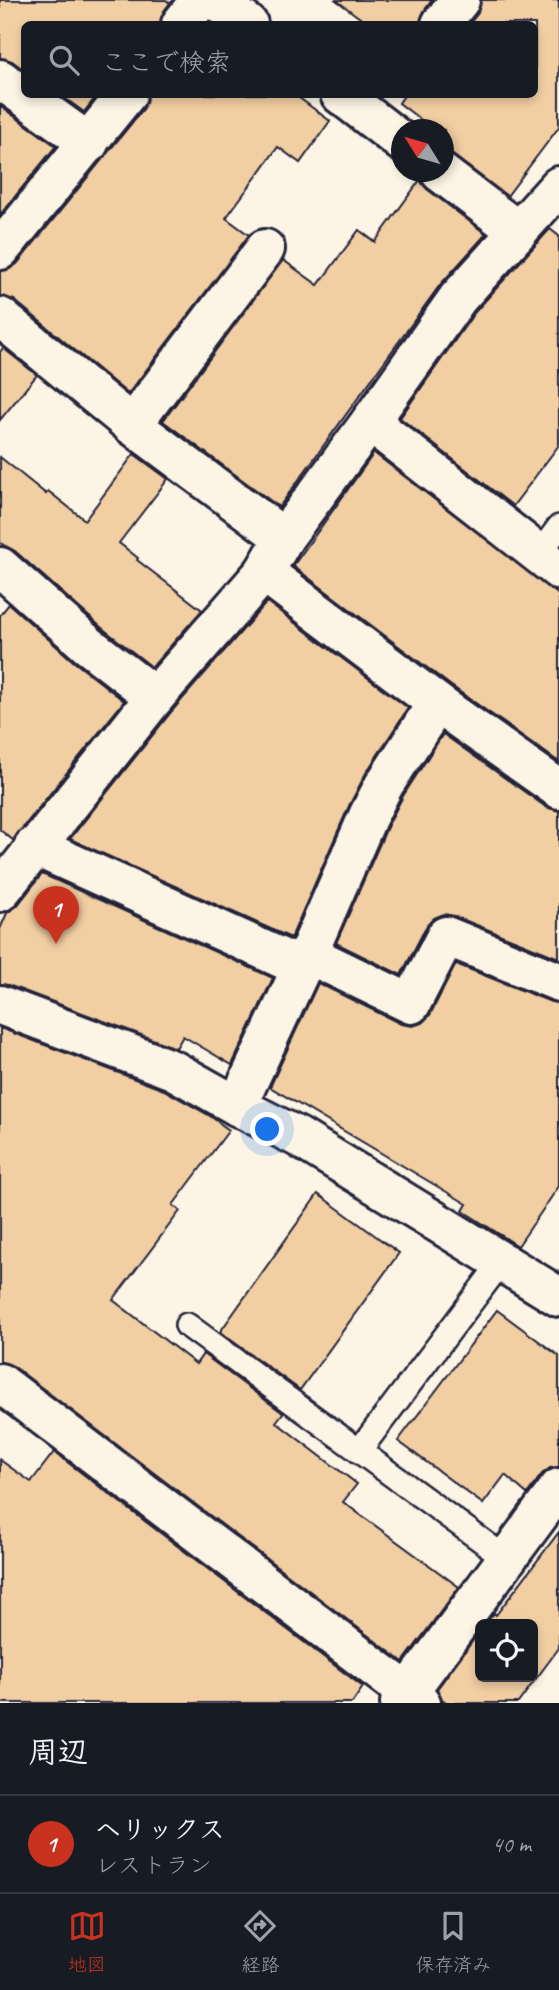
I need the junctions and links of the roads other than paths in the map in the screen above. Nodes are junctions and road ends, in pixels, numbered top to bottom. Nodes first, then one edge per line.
1 (200, 0) edge
2 (216, 0) edge
3 (460, 0) edge
4 (183, 21) edge
5 (244, 21) edge
6 (443, 21) edge
7 (0, 79) edge
8 (21, 94) edge
9 (26, 98) edge
10 (124, 98) edge
11 (353, 98) edge
12 (379, 106) edge
13 (391, 126) edge
14 (89, 143) junction
15 (454, 177) edge
16 (545, 209) edge
17 (265, 249) dead end
18 (0, 250) edge
19 (0, 317) edge
20 (370, 422) junction
21 (132, 425) junction
22 (284, 538) junction
23 (552, 550) edge
24 (0, 566) edge
25 (264, 572) junction
26 (155, 697) junction
27 (437, 703) junction
28 (559, 789) edge
29 (34, 846) junction
30 (0, 891) edge
31 (305, 961) junction
32 (559, 982) edge
33 (0, 1005) edge
34 (237, 1106) junction
35 (502, 1261) junction
36 (559, 1297) edge
37 (187, 1325) dead end
38 (0, 1383) edge
39 (359, 1451) junction
40 (559, 1488) edge
41 (507, 1559) junction
42 (409, 1700) edge

1 - 4 street
2 - 5 street
3 - 6 street
7 - 8 street
9 - 14 street
10 - 14 street
11 - 12 street
12 - 13 street
14 - 18 street
15 - 16 street
16 - 20 street
17 - 21 street
19 - 21 street
20 - 22 street
20 - 23 street
21 - 22 street
22 - 25 street
24 - 26 street
25 - 26 street
25 - 27 street
26 - 29 street
27 - 28 street
27 - 31 street
29 - 30 street
29 - 31 street
31 - 32 street
31 - 34 street
33 - 34 street
34 - 35 street
35 - 36 street
35 - 39 lane
37 - 39 lane
38 - 42 street
39 - 41 lane
40 - 41 street
41 - 42 street

